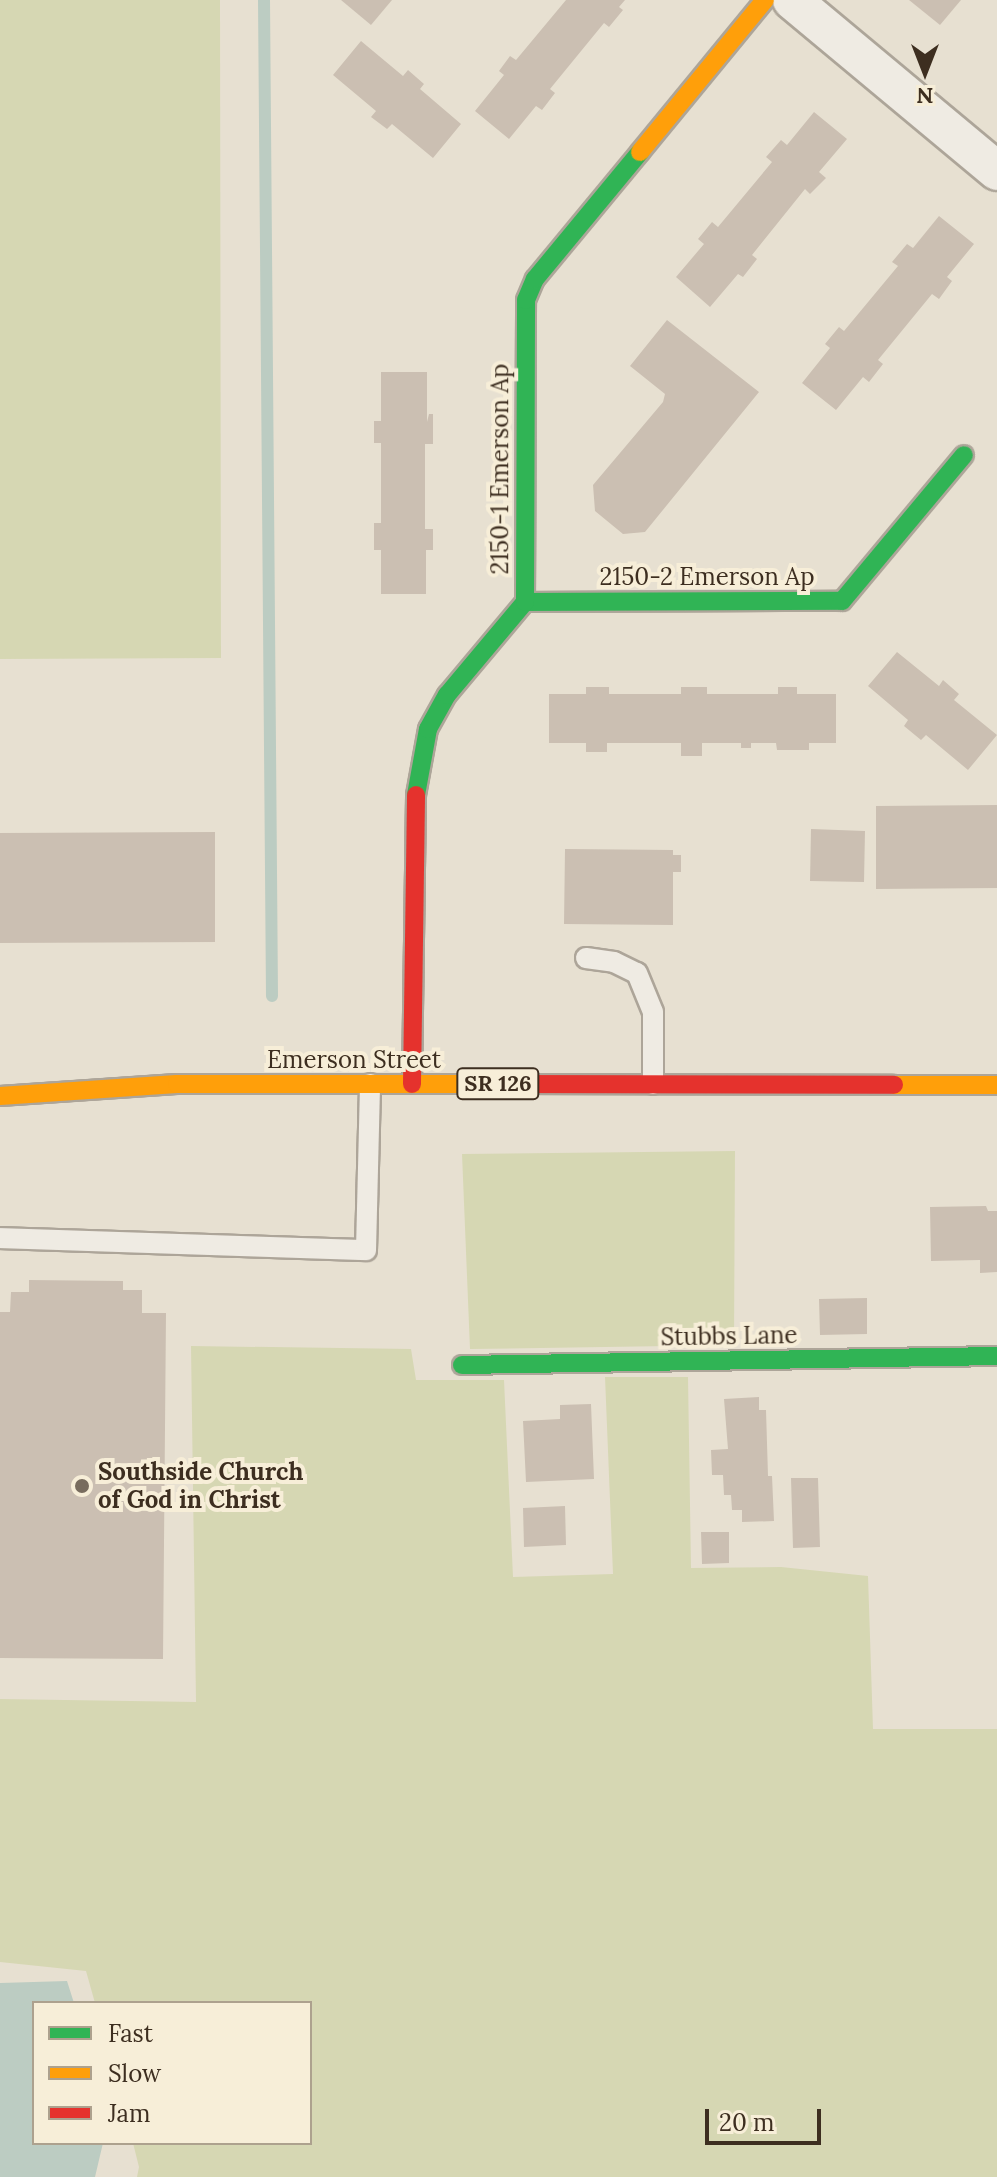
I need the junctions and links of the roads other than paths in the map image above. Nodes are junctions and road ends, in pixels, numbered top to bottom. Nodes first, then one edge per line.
1 (765, 0) edge
2 (792, 0) edge
3 (997, 171) edge
4 (964, 455) dead end
5 (525, 602) junction
6 (586, 958) dead end
7 (370, 1084) junction
8 (412, 1084) junction
9 (653, 1084) junction
10 (997, 1085) edge
11 (0, 1096) edge
12 (0, 1238) edge
13 (997, 1356) edge
14 (462, 1365) dead end

1 - 5 street, 2150-1 Emerson Ap
2 - 3 street
4 - 5 street, 2150-2 Emerson Ap
5 - 8 street, 2150-1 Emerson Ap
6 - 9 lane
7 - 8 street, Emerson Street / SR 126
7 - 11 street, Emerson Street / SR 126
7 - 12 lane
8 - 9 street, Emerson Street / SR 126
9 - 10 street, Emerson Street / SR 126
13 - 14 street, Stubbs Lane

